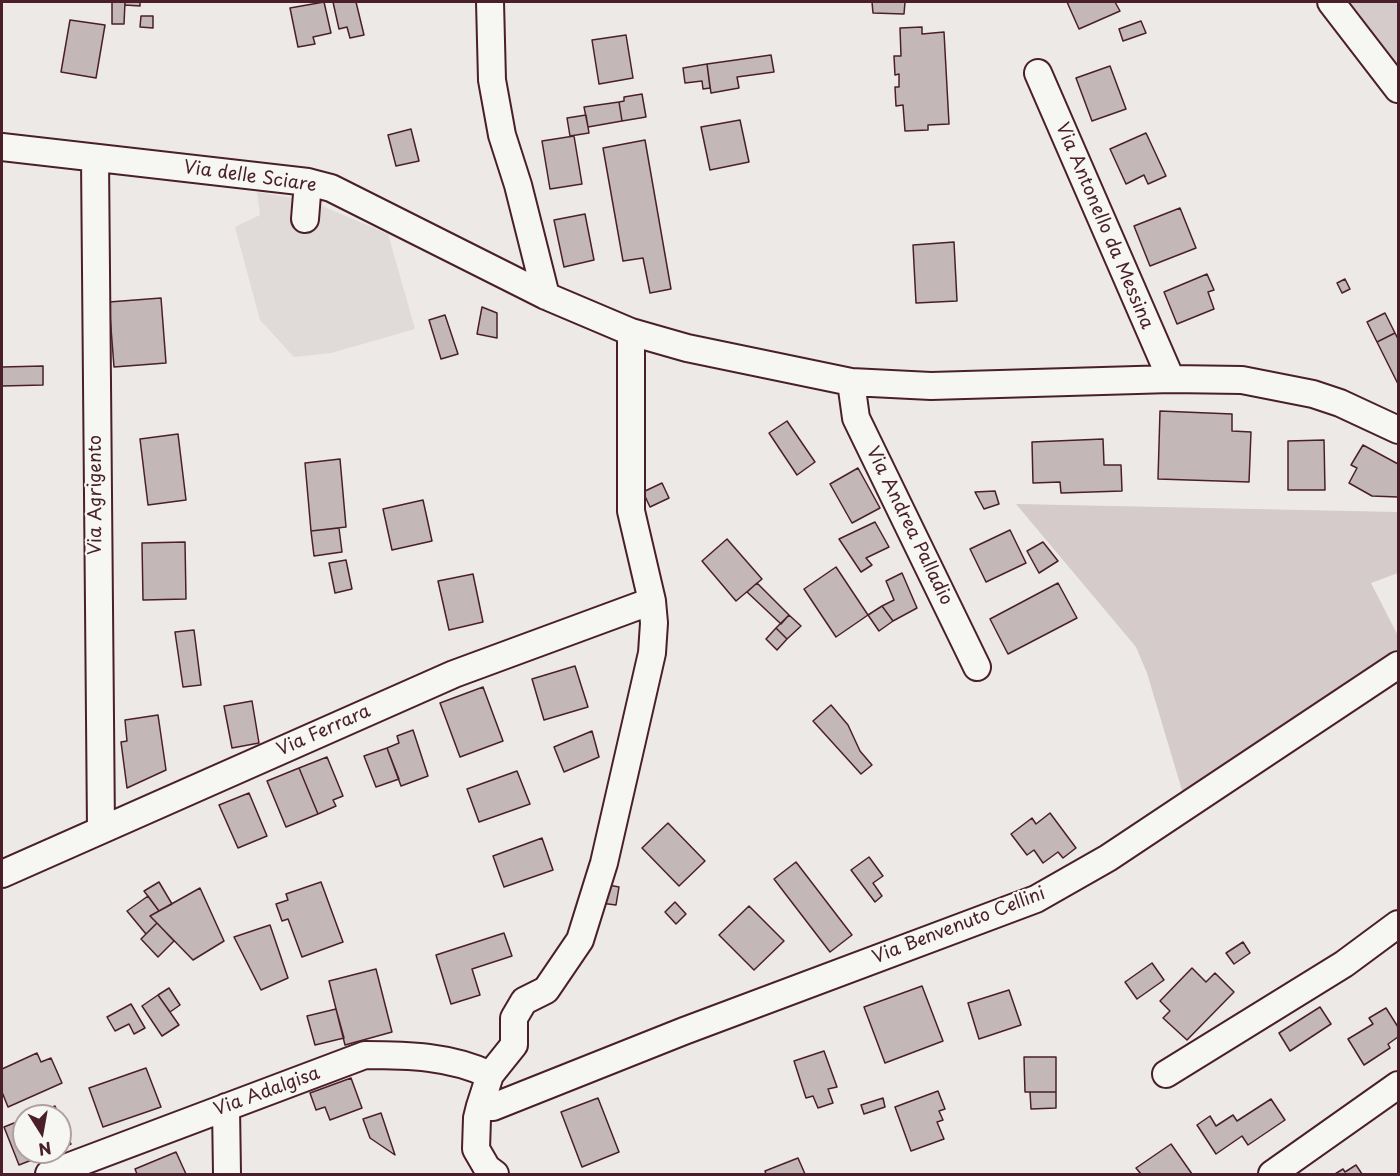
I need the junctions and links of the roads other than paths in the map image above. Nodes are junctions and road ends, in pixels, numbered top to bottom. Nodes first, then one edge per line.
1 (490, 2) edge
2 (1331, 2) edge
3 (1038, 73) dead end
4 (1398, 89) edge
5 (2, 147) edge
6 (94, 159) junction
7 (308, 182) junction
8 (305, 219) dead end
9 (546, 296) junction
10 (631, 332) junction
11 (1171, 379) junction
12 (851, 382) junction
13 (1398, 430) edge
14 (652, 601) junction
15 (1398, 666) edge
16 (977, 667) dead end
17 (101, 830) junction
18 (2, 874) edge
19 (1398, 924) edge
20 (1166, 1074) dead end
21 (490, 1075) junction
22 (1398, 1085) edge
23 (480, 1106) junction
24 (226, 1107) junction
25 (49, 1174) edge
26 (227, 1174) edge
27 (495, 1174) edge
28 (1272, 1174) edge

1 - 9 street
2 - 4 street
3 - 11 street, Via Antonello da Messina
5 - 6 street, Via delle Sciare
6 - 7 street, Via delle Sciare
6 - 17 street, Via Agrigento
7 - 8 street
7 - 9 street, Via delle Sciare
9 - 10 street, Via delle Sciare
10 - 12 street, Via delle Sciare
10 - 14 street
11 - 12 street, Via delle Sciare
11 - 13 street, Via delle Sciare
12 - 16 street, Via Andrea Palladio
14 - 17 street, Via Ferrara
14 - 21 street
15 - 23 street, Via Benvenuto Cellini
17 - 18 street, Via Ferrara
19 - 20 street
21 - 23 street
21 - 24 street, Via Adalgisa
22 - 28 street
23 - 27 street
24 - 25 street, Via Adalgisa
24 - 26 street

